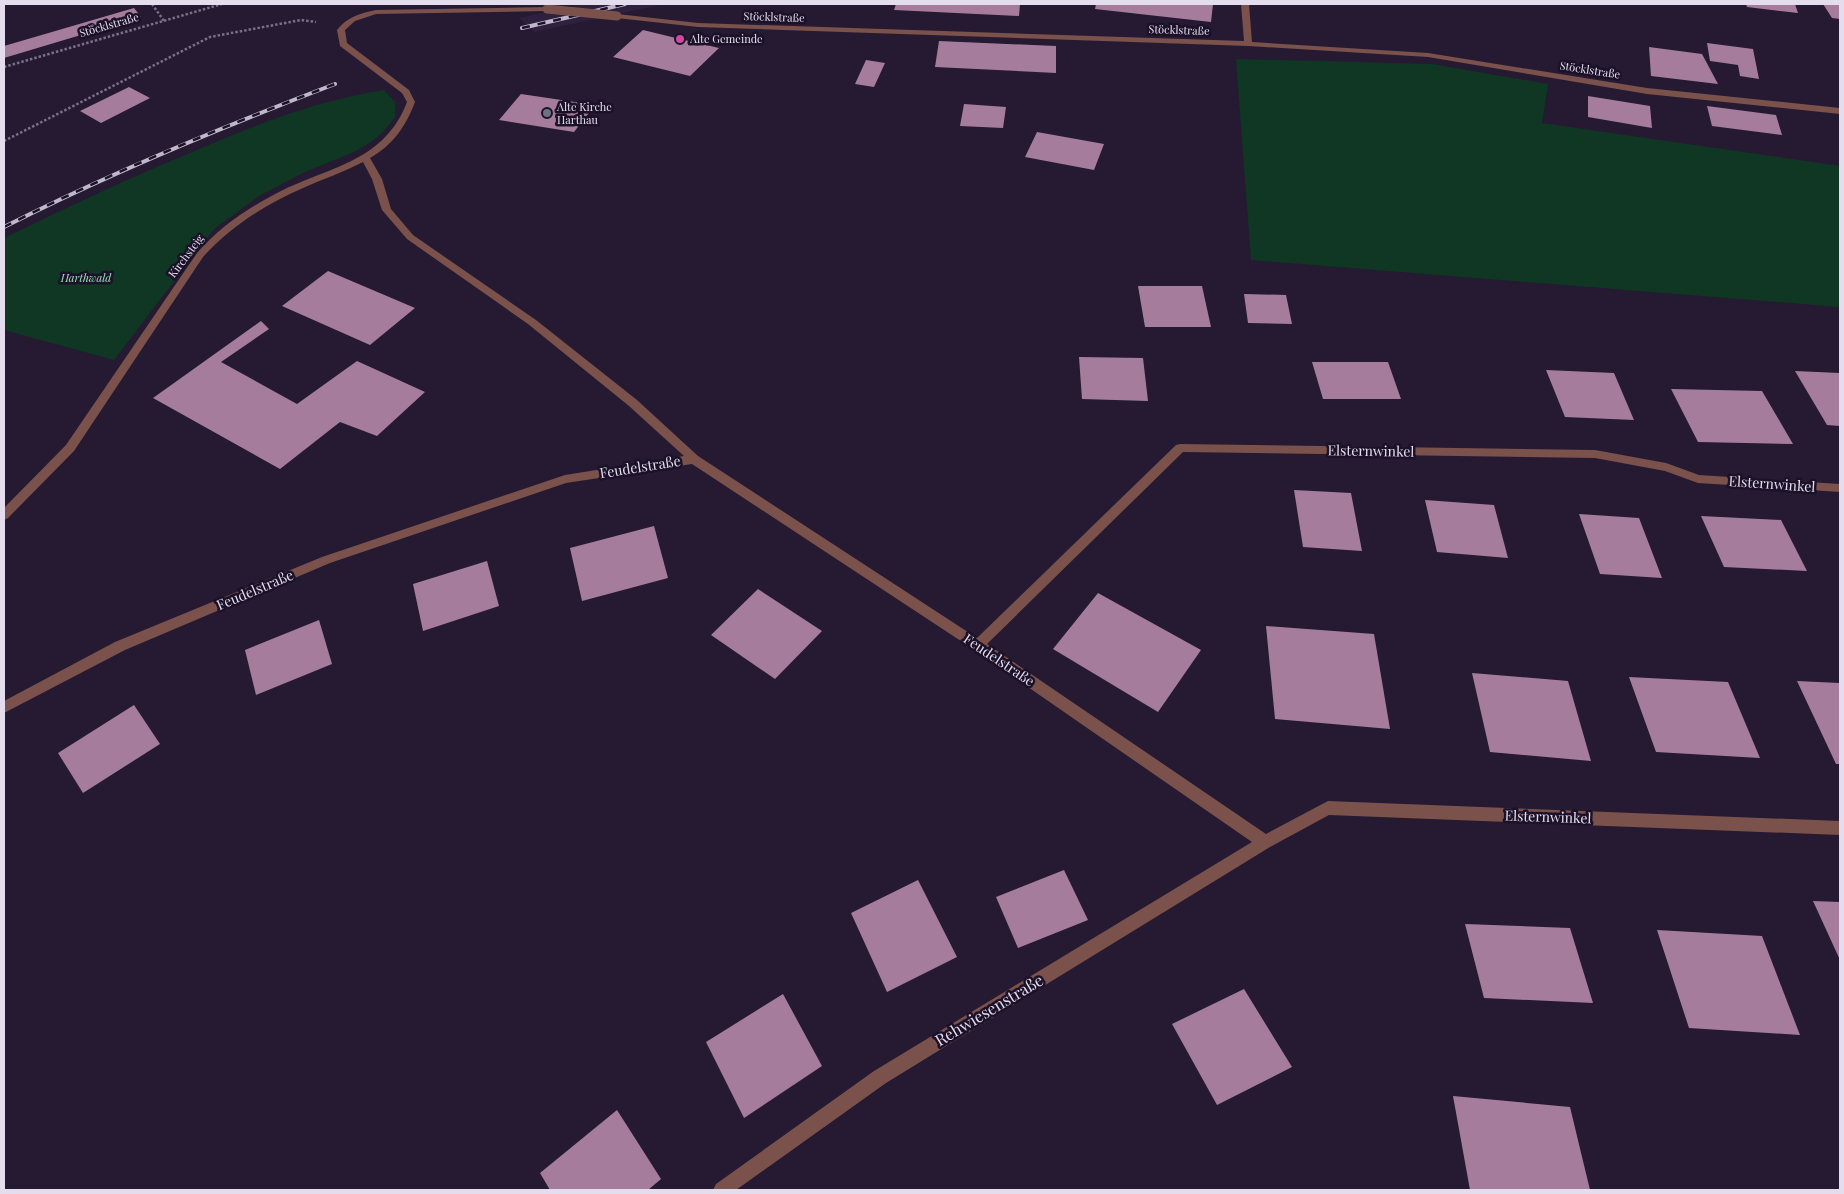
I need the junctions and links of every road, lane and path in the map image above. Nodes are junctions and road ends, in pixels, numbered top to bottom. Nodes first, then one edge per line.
1 (152, 4) edge
2 (222, 4) edge
3 (1245, 4) edge
4 (164, 20) junction
5 (344, 25) junction
6 (1248, 44) junction
7 (4, 67) edge
8 (1840, 111) edge
9 (4, 141) edge
10 (365, 158) junction
11 (694, 459) junction
12 (1840, 488) edge
13 (4, 515) edge
14 (978, 644) junction
15 (4, 707) edge
16 (1840, 828) edge
17 (1265, 842) junction
18 (722, 1190) edge

1 - 4 path
2 - 4 path, Stöcklstraße
3 - 6 street
4 - 7 path, Stöcklstraße
5 - 6 street, Stöcklstraße, bridge
5 - 9 path
5 - 10 street, Kirchsteig
6 - 8 street, Stöcklstraße
10 - 11 street
10 - 13 street, Kirchsteig
11 - 14 street, Feudelstraße
11 - 15 street, Feudelstraße
12 - 14 street, Elsternwinkel
14 - 17 street, Feudelstraße
16 - 17 street, Elsternwinkel
17 - 18 street, Rehwiesenstraße

